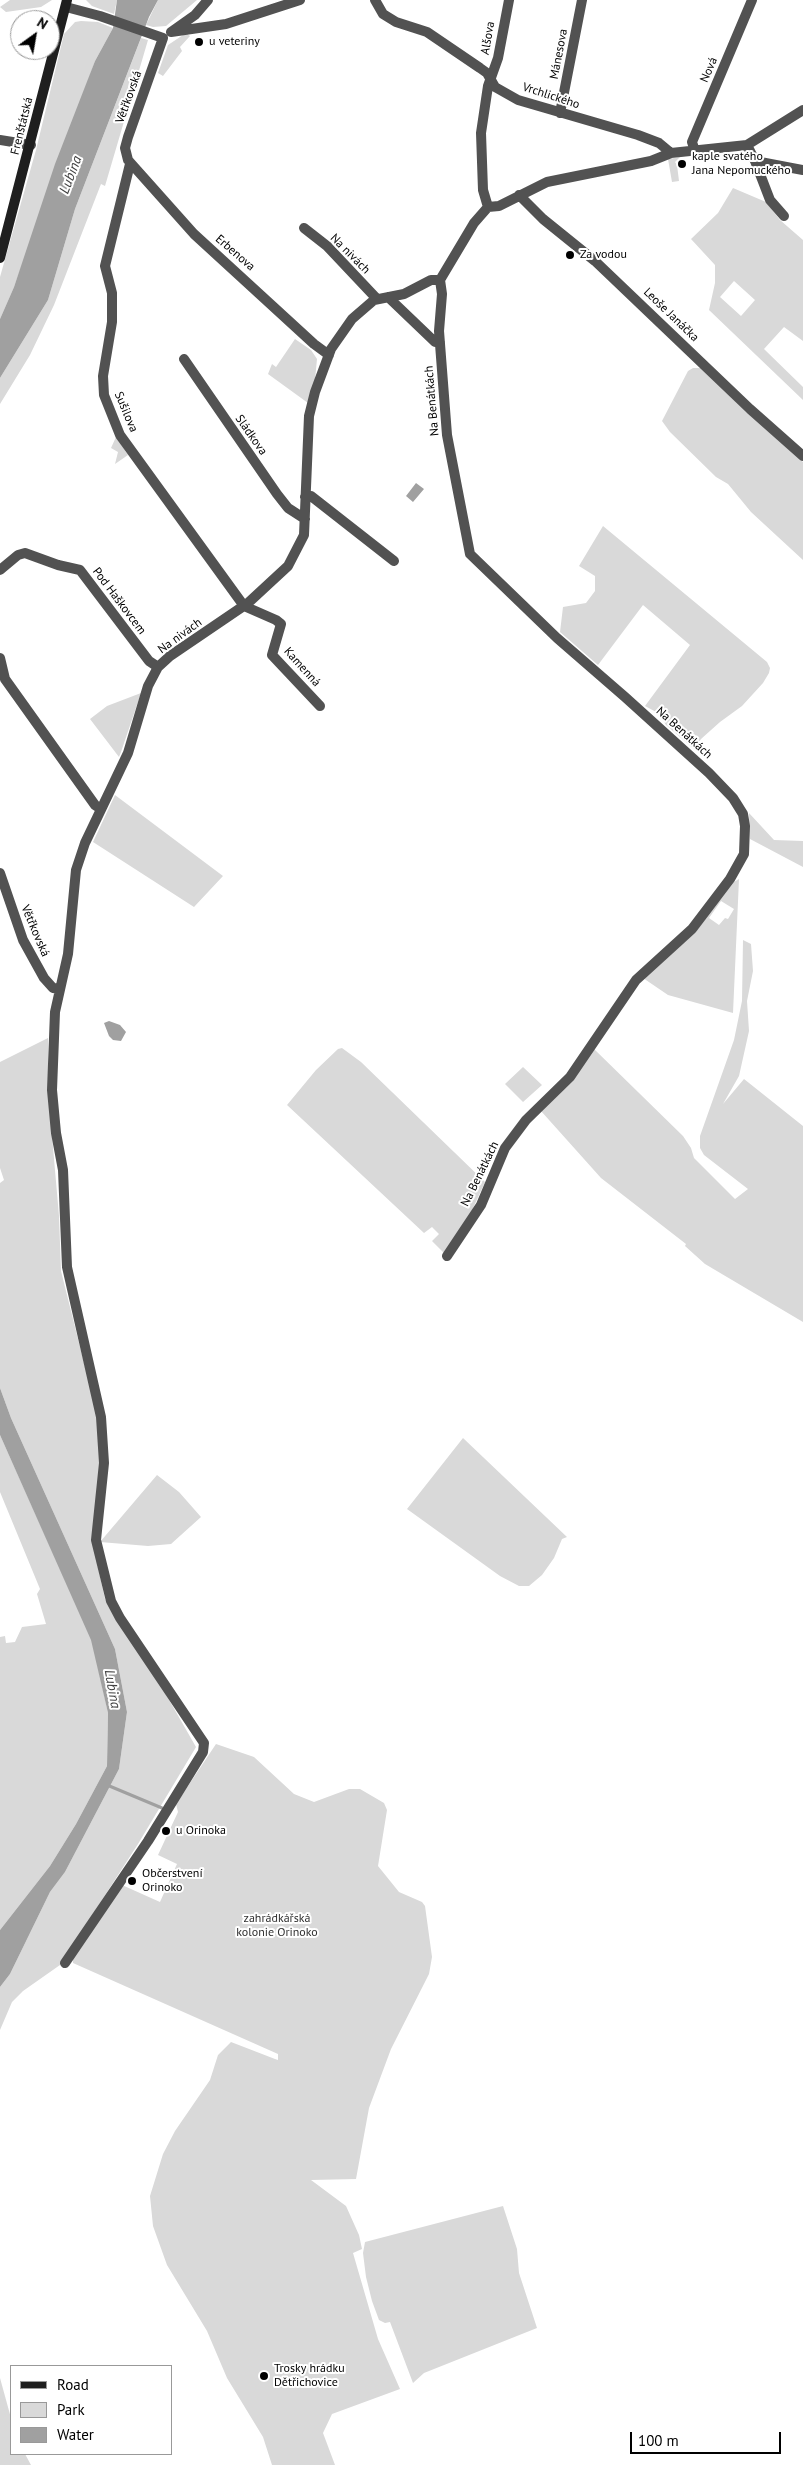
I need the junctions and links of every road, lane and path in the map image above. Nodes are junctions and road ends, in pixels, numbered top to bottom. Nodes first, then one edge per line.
1 (208, 0) edge
2 (300, 0) edge
3 (375, 0) edge
4 (509, 0) edge
5 (582, 0) edge
6 (752, 0) edge
7 (66, 3) edge
8 (200, 8) junction
9 (207, 27) junction
10 (171, 32) junction
11 (163, 38) junction
12 (491, 80) junction
13 (803, 110) edge
14 (560, 112) junction
15 (0, 140) edge
16 (747, 144) junction
17 (31, 145) junction
18 (695, 151) junction
19 (671, 153) junction
20 (755, 161) junction
21 (130, 164) junction
22 (803, 170) edge
23 (519, 195) junction
24 (488, 207) junction
25 (784, 216) dead end
26 (304, 228) dead end
27 (0, 258) edge
28 (440, 280) junction
29 (388, 296) junction
30 (377, 299) junction
31 (440, 342) junction
32 (329, 355) junction
33 (184, 358) dead end
34 (803, 456) edge
35 (305, 497) junction
36 (305, 519) junction
37 (394, 561) dead end
38 (0, 570) edge
39 (244, 606) junction
40 (0, 658) edge
41 (158, 668) junction
42 (320, 706) dead end
43 (101, 809) junction
44 (0, 873) edge
45 (60, 989) junction
46 (447, 1256) dead end
47 (65, 1963) dead end

1 - 8 street
2 - 9 street
3 - 12 street, Vrchlického
4 - 12 street, Alšova
5 - 14 street, Mánesova
6 - 18 street, Nová
7 - 11 street
7 - 17 main road, Frenštátská
8 - 9 street
8 - 10 street
9 - 10 street
10 - 11 street
11 - 21 street, Větřkovská
12 - 14 street, Vrchlického
12 - 24 street
13 - 16 street
14 - 19 street, Vrchlického
15 - 17 street
16 - 18 street
16 - 20 street
17 - 27 main road, Frenštátská
18 - 19 street
19 - 23 street
20 - 22 street
20 - 25 street
21 - 32 street, Erbenova
21 - 39 street, Sušilova
23 - 24 street
23 - 34 street, Leoše Janáčka
24 - 28 street
26 - 30 street, Na nivách
28 - 29 street, Na nivách
28 - 31 street, Na Benátkách
29 - 30 street, Na nivách
29 - 31 street
30 - 32 street, Na nivách
31 - 46 street, Na Benátkách
32 - 35 street, Na nivách
33 - 36 street, Sládkova
35 - 36 street, Na nivách
35 - 37 street
36 - 39 street, Na nivách
38 - 41 street, Pod Haškovcem
39 - 41 street, Na nivách
39 - 42 street, Kamenná
40 - 43 street
41 - 43 street, Na nivách
43 - 45 street, Na nivách
44 - 45 street, Větřkovská
45 - 47 street, Na nivách

